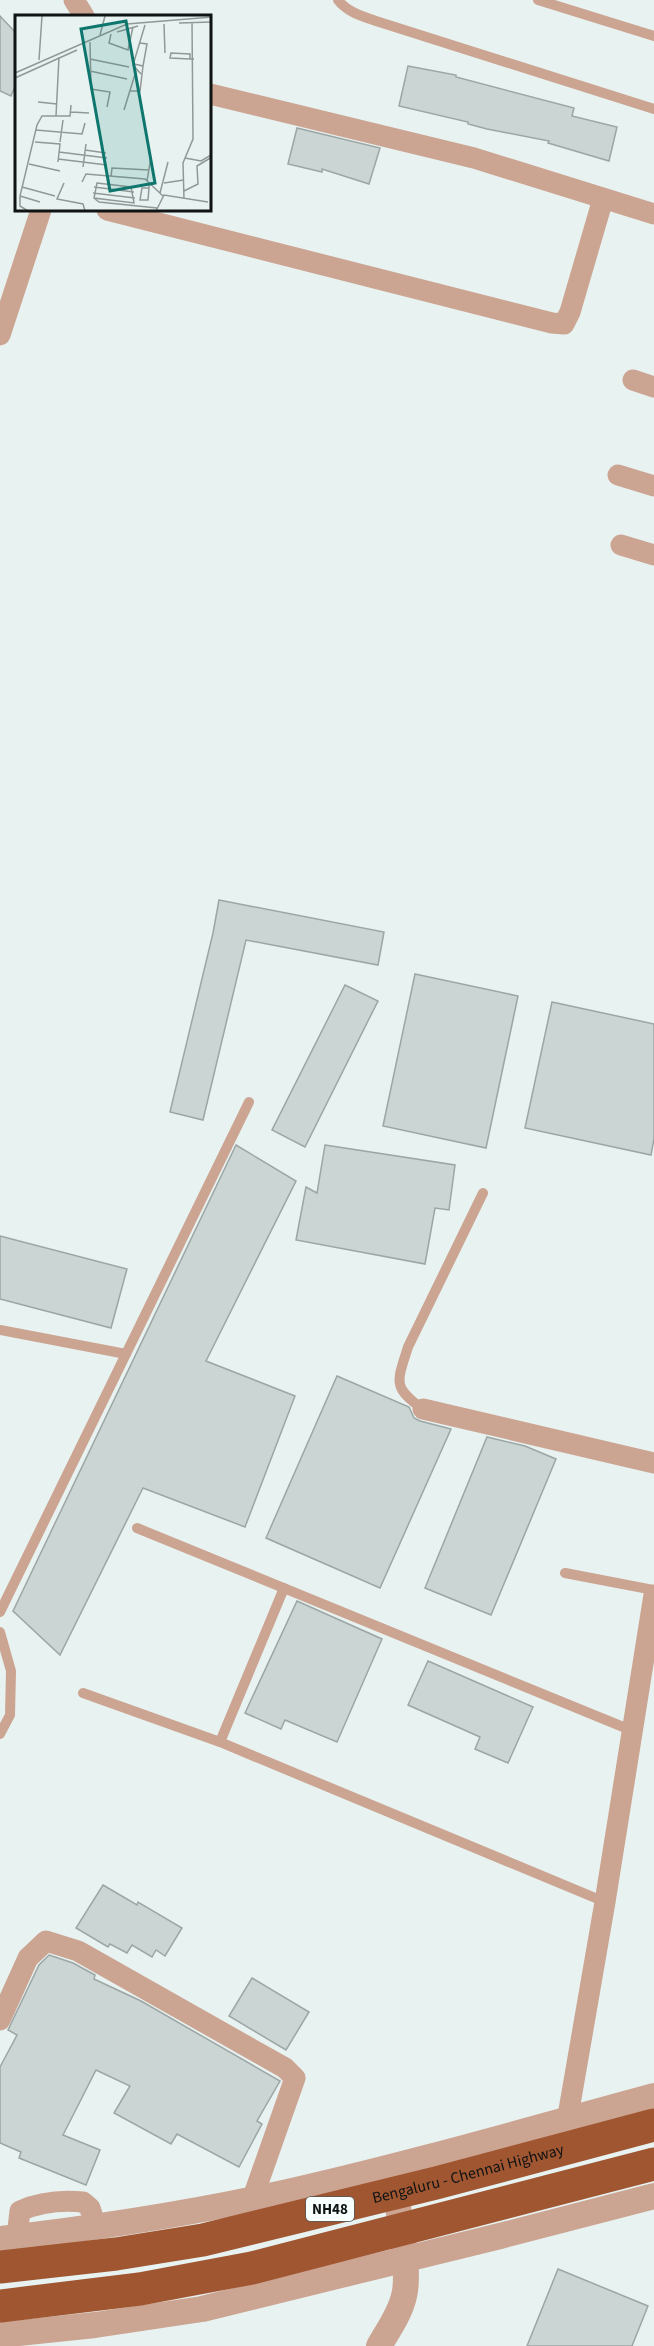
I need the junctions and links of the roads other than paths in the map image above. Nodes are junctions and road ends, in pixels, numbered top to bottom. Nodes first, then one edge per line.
1 (338, 0) edge
2 (538, 0) edge
3 (654, 36) edge
4 (212, 94) edge
5 (654, 109) edge
6 (603, 199) junction
7 (39, 212) edge
8 (115, 212) edge
9 (654, 214) edge
10 (0, 335) edge
11 (633, 380) dead end
12 (654, 387) edge
13 (618, 475) dead end
14 (654, 486) edge
15 (621, 545) dead end
16 (654, 555) edge
17 (249, 1102) dead end
18 (483, 1193) dead end
19 (0, 1330) edge
20 (126, 1354) junction
21 (423, 1409) joint
22 (654, 1463) edge
23 (137, 1528) dead end
24 (565, 1573) dead end
25 (284, 1588) junction
26 (654, 1590) edge
27 (654, 1595) edge
28 (0, 1612) edge
29 (0, 1632) edge
30 (83, 1693) dead end
31 (1, 1728) edge
32 (633, 1731) junction
33 (220, 1742) junction
34 (605, 1902) junction
35 (0, 2020) edge
36 (654, 2096) edge
37 (654, 2125) edge
38 (565, 2134) junction
39 (654, 2164) edge
40 (393, 2180) junction
41 (654, 2196) edge
42 (252, 2200) junction
43 (8, 2238) edge
44 (402, 2245) junction
45 (0, 2267) edge
46 (0, 2306) edge
47 (0, 2336) edge
48 (23, 2339) edge
49 (379, 2346) edge

1 - 5 lane
2 - 3 lane
4 - 6 street
6 - 8 street
6 - 9 street
7 - 10 street
11 - 12 street
13 - 14 street
15 - 16 street
17 - 20 lane
18 - 21 lane
19 - 20 lane
20 - 28 lane
21 - 22 street
23 - 25 lane
24 - 26 lane
25 - 32 lane
25 - 33 lane
27 - 32 street
29 - 31 lane
30 - 33 lane
32 - 34 street
33 - 34 lane
34 - 38 street
35 - 42 street
36 - 38 street
37 - 38 highway, Bengaluru - Chennai Highway / NH48
38 - 40 highway, Bengaluru - Chennai Highway / NH48
39 - 44 highway, NH48
40 - 42 street
40 - 44 street
40 - 45 highway, Bengaluru - Chennai Highway / NH48
41 - 44 street
42 - 43 street
44 - 46 highway, NH48
44 - 48 street
44 - 49 street
47 - 48 street

